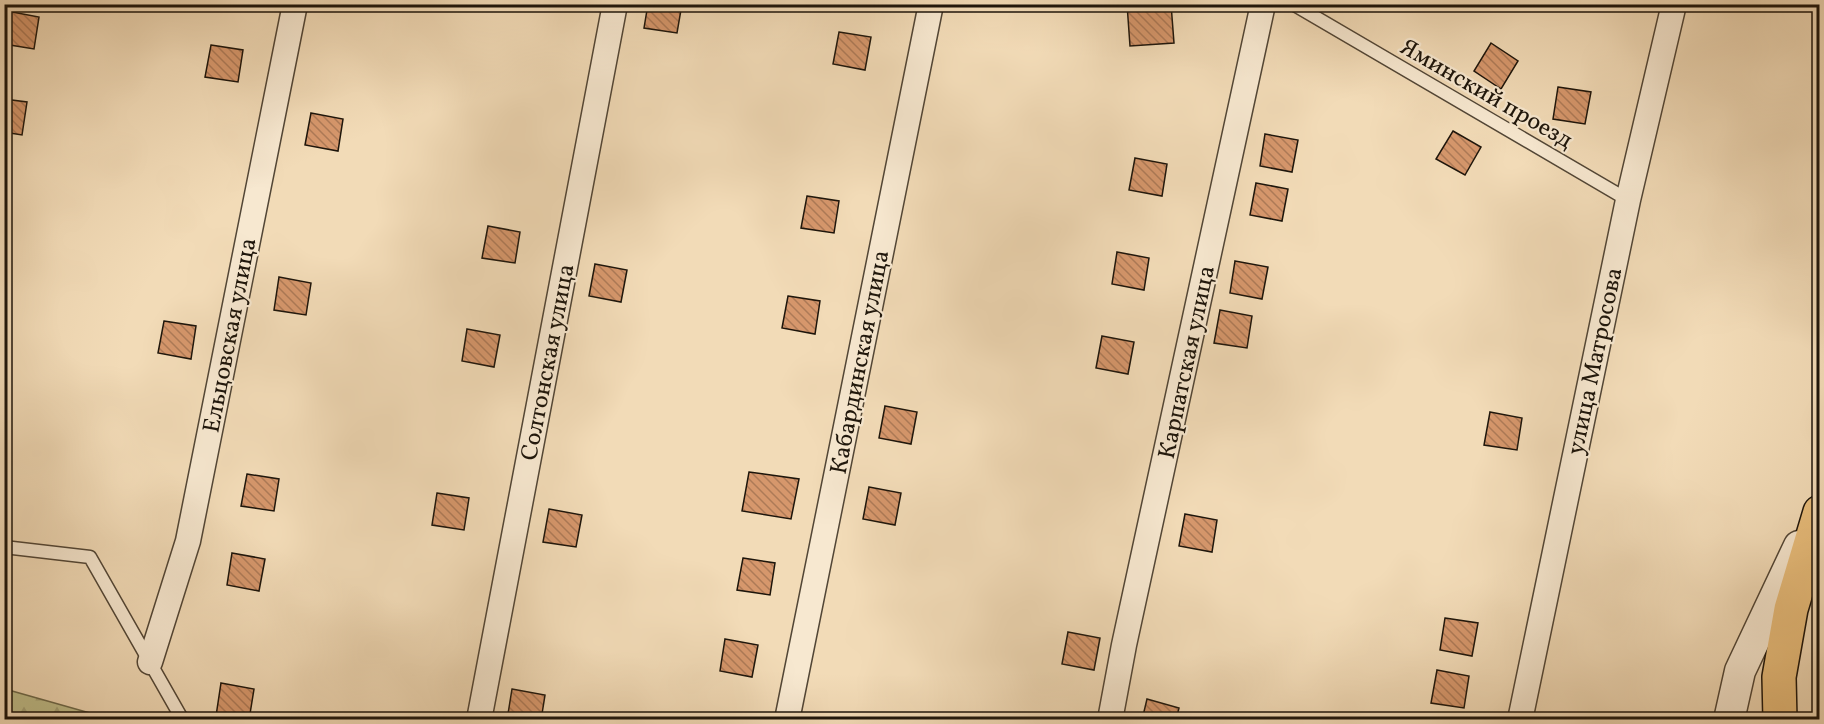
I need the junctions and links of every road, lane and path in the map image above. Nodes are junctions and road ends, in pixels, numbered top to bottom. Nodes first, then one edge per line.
1 (295, 4) edge
2 (615, 4) edge
3 (931, 4) edge
4 (1263, 4) edge
5 (1293, 4) edge
6 (1674, 4) edge
7 (1628, 200) junction
8 (1820, 502) edge
9 (1820, 512) edge
10 (4, 547) edge
11 (150, 662) junction
12 (186, 720) edge
13 (479, 720) edge
14 (787, 720) edge
15 (1110, 720) edge
16 (1520, 720) edge
17 (1729, 720) edge
18 (1780, 720) edge

1 - 11 street, Ельцовская улица
2 - 13 street, Солтонская улица
3 - 14 street, Кабардинская улица
4 - 15 street, Карпатская улица
5 - 7 lane, Яминский проезд
6 - 7 street, улица Матросова
7 - 16 street, улица Матросова
8 - 17 street
9 - 18 main road
10 - 11 lane
11 - 12 lane

